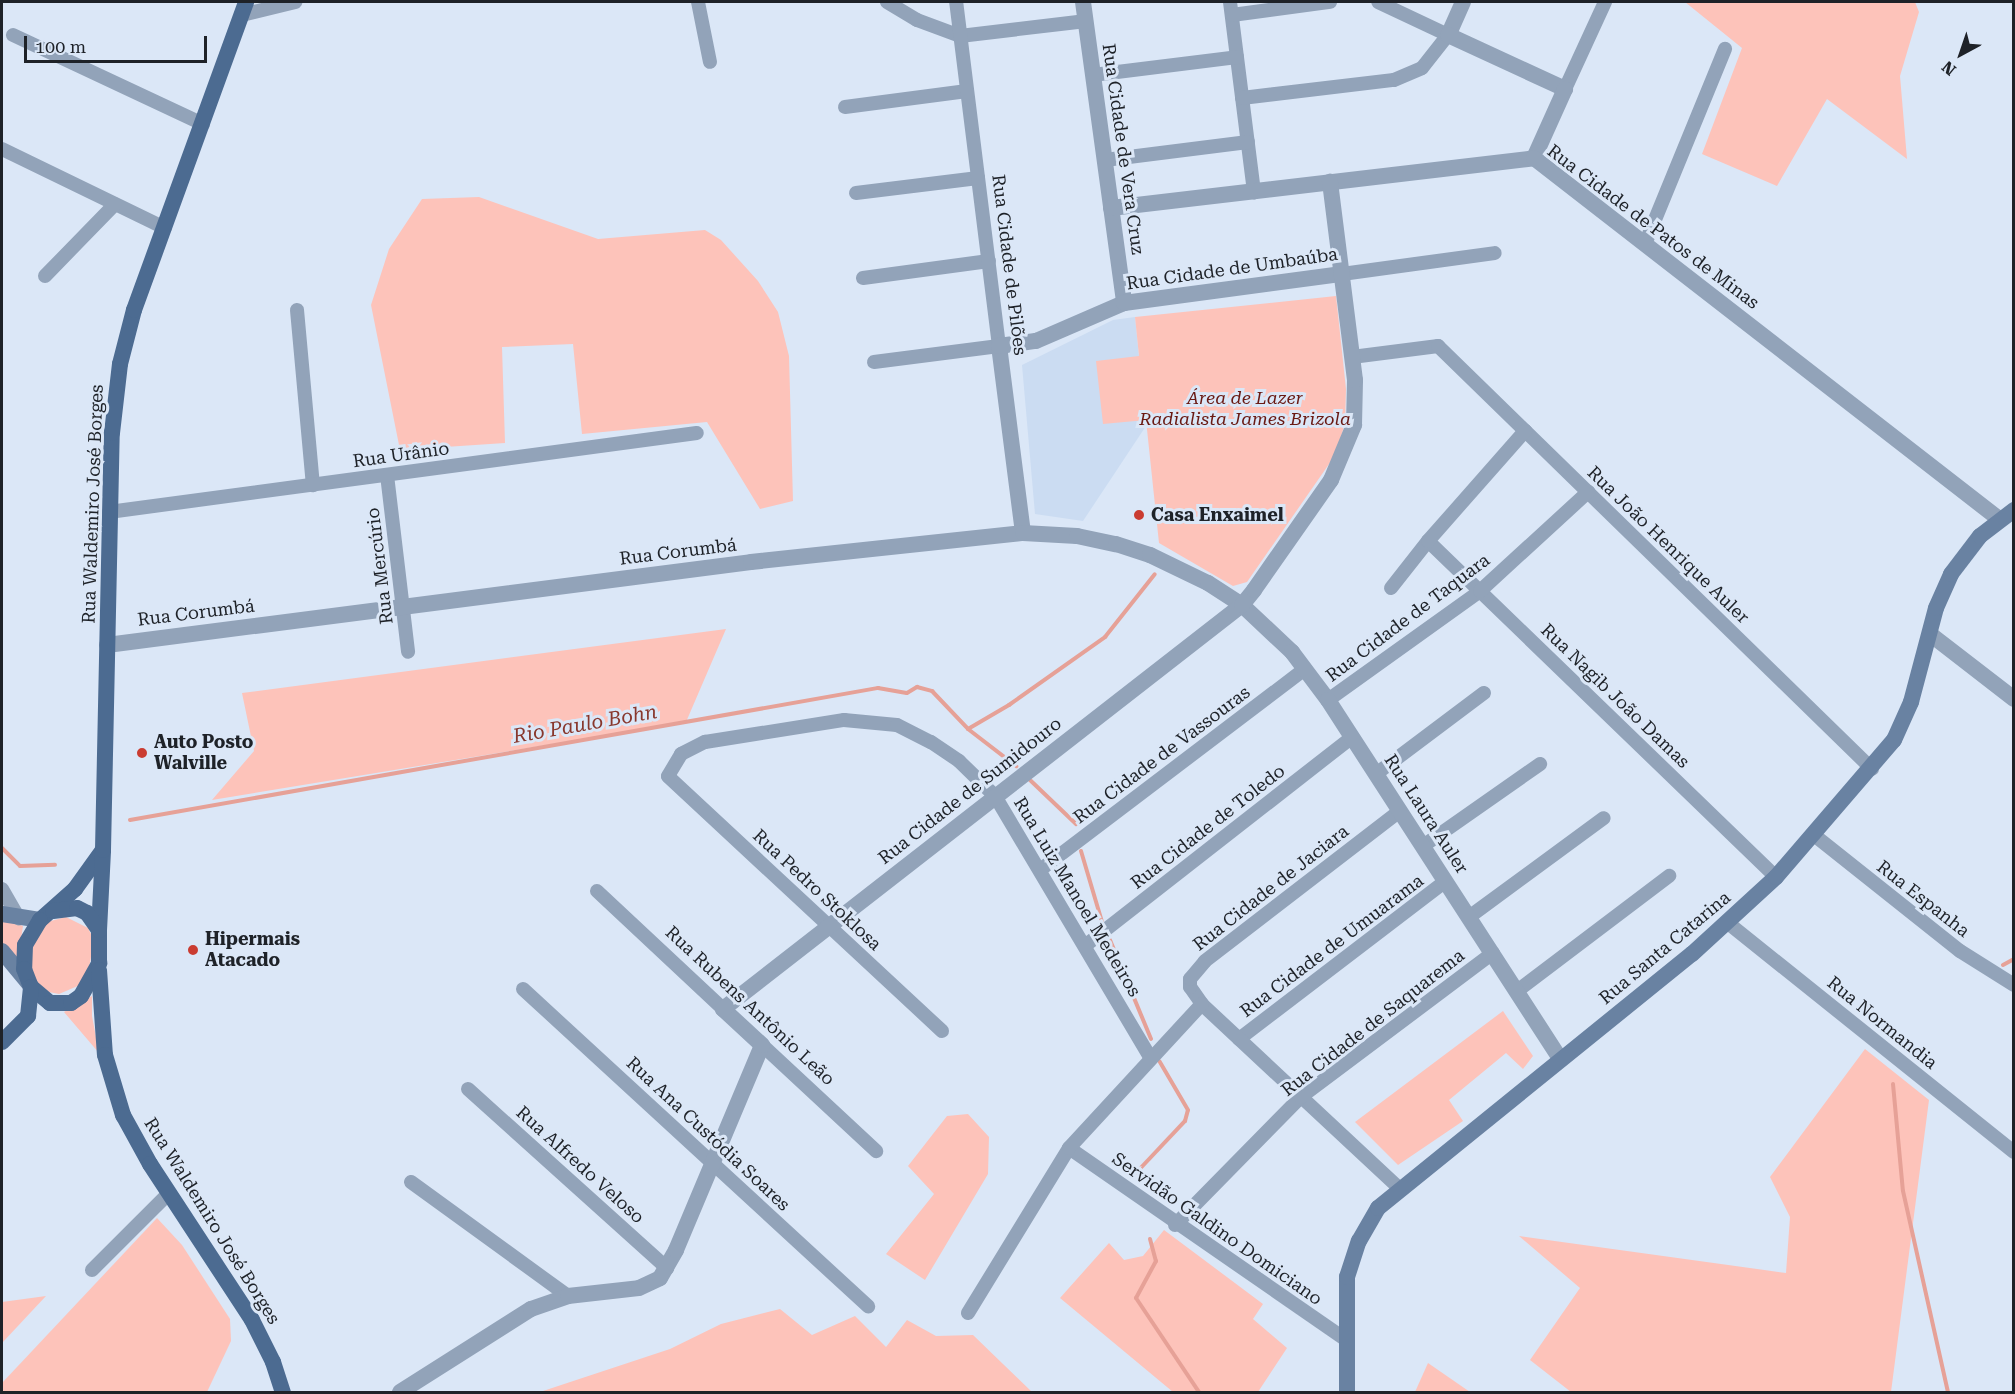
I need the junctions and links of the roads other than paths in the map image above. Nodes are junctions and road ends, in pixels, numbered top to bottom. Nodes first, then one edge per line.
1 (295, 2) edge
2 (698, 2) edge
3 (887, 2) edge
4 (956, 2) edge
5 (1083, 2) edge
6 (1330, 2) edge
7 (1378, 2) edge
8 (1463, 2) edge
9 (1605, 2) edge
10 (244, 8) edge
11 (1231, 8) edge
12 (1086, 21) junction
13 (13, 35) dead end
14 (1448, 35) junction
15 (960, 36) junction
16 (1725, 49) dead end
17 (1237, 57) junction
18 (710, 62) dead end
19 (1093, 75) junction
20 (1565, 89) junction
21 (967, 91) junction
22 (1242, 98) junction
23 (844, 107) dead end
24 (203, 124) junction
25 (1248, 142) junction
26 (2, 149) edge
27 (1534, 158) junction
28 (1105, 160) junction
29 (978, 178) junction
30 (1330, 182) junction
31 (1254, 192) junction
32 (856, 193) dead end
33 (115, 204) junction
34 (1111, 208) junction
35 (165, 228) junction
36 (1645, 244) junction
37 (1495, 253) dead end
38 (989, 261) junction
39 (1342, 274) junction
40 (45, 276) dead end
41 (863, 278) dead end
42 (1124, 303) junction
43 (297, 310) dead end
44 (999, 346) junction
45 (1352, 357) junction
46 (874, 362) dead end
47 (1526, 431) junction
48 (697, 434) dead end
49 (387, 475) junction
50 (313, 485) junction
51 (1588, 492) junction
52 (109, 512) junction
53 (2006, 514) edge
54 (1023, 533) junction
55 (1428, 541) junction
56 (1392, 588) dead end
57 (1480, 591) junction
58 (403, 606) junction
59 (1242, 606) junction
60 (1930, 634) junction
61 (106, 645) junction
62 (408, 652) dead end
63 (1305, 669) junction
64 (1484, 693) dead end
65 (2013, 699) edge
66 (1328, 700) junction
67 (1352, 737) junction
68 (1540, 764) dead end
69 (1872, 769) junction
70 (1376, 774) junction
71 (668, 776) joint
72 (995, 796) junction
73 (1400, 811) junction
74 (1604, 818) dead end
75 (1814, 836) junction
76 (1423, 846) junction
77 (103, 850) junction
78 (1040, 870) junction
79 (1670, 876) dead end
80 (1776, 877) junction
81 (1446, 881) junction
82 (2, 889) edge
83 (597, 891) dead end
84 (2, 914) edge
85 (45, 916) junction
86 (1469, 917) junction
87 (19, 918) junction
88 (1728, 923) junction
89 (828, 925) junction
90 (99, 930) junction
91 (1086, 945) junction
92 (2, 951) edge
93 (1492, 953) junction
94 (99, 963) junction
95 (2013, 985) edge
96 (31, 987) junction
97 (523, 989) dead end
98 (1517, 991) junction
99 (1202, 1004) junction
100 (723, 1009) junction
101 (942, 1031) dead end
102 (1239, 1039) junction
103 (2, 1042) edge
104 (762, 1045) junction
105 (1150, 1057) junction
106 (1560, 1058) junction
107 (468, 1089) dead end
108 (1301, 1097) junction
109 (1069, 1148) junction
110 (876, 1150) dead end
111 (2013, 1152) edge
112 (712, 1162) junction
113 (411, 1182) dead end
114 (1399, 1188) junction
115 (169, 1193) junction
116 (1175, 1225) junction
117 (667, 1268) junction
118 (92, 1270) dead end
119 (568, 1296) junction
120 (868, 1306) dead end
121 (968, 1313) dead end
122 (1345, 1340) junction
123 (283, 1392) edge
124 (400, 1392) edge
125 (1347, 1392) edge

1 - 10 street
2 - 18 street
3 - 15 street
4 - 15 street, Rua Cidade de Pilões
5 - 12 street, Rua Cidade de Vera Cruz
6 - 11 street
7 - 14 street
8 - 14 street
9 - 20 street
10 - 24 main road, Rua Waldemiro José Borges
11 - 17 street
12 - 15 street
12 - 19 street, Rua Cidade de Vera Cruz
13 - 24 street
14 - 20 street
14 - 22 street
15 - 21 street, Rua Cidade de Pilões
16 - 36 street
17 - 19 street
17 - 22 street
19 - 28 street, Rua Cidade de Vera Cruz
20 - 27 street
21 - 23 street
21 - 29 street, Rua Cidade de Pilões
22 - 25 street
24 - 35 main road, Rua Waldemiro José Borges
25 - 28 street
25 - 31 street
26 - 33 street
27 - 30 street, Rua Cidade de Patos de Minas
27 - 36 street, Rua Cidade de Patos de Minas
28 - 34 street, Rua Cidade de Vera Cruz
29 - 32 street
29 - 38 street, Rua Cidade de Pilões
30 - 31 street, Rua Cidade de Patos de Minas
30 - 39 street, Rua Cidade de Sumidouro
31 - 34 street, Rua Cidade de Patos de Minas
33 - 35 street
33 - 40 street
34 - 42 street, Rua Cidade de Vera Cruz
35 - 52 main road, Rua Waldemiro José Borges
36 - 53 street, Rua Cidade de Patos de Minas
37 - 39 street, Rua Cidade de Umbaúba
38 - 41 street
38 - 44 street, Rua Cidade de Pilões
39 - 42 street, Rua Cidade de Umbaúba
39 - 45 street, Rua Cidade de Sumidouro
42 - 44 street, Rua Cidade de Umbaúba
43 - 50 street
44 - 46 street, Rua Cidade de Umbaúba
44 - 54 street, Rua Cidade de Pilões
45 - 47 street, Rua João Henrique Auler
45 - 59 street, Rua Cidade de Sumidouro
47 - 51 street, Rua João Henrique Auler
47 - 55 street
48 - 49 street, Rua Urânio
49 - 50 street, Rua Urânio
49 - 58 street, Rua Mercúrio
50 - 52 street, Rua Urânio
51 - 57 street, Rua Cidade de Taquara
51 - 69 street, Rua João Henrique Auler
52 - 61 main road, Rua Waldemiro José Borges
53 - 60 main road, Rua Santa Catarina
54 - 58 street, Rua Corumbá
54 - 59 street, Rua Corumbá
55 - 56 street
55 - 57 street, Rua Nagib João Damas
57 - 66 street, Rua Cidade de Taquara
57 - 80 street, Rua Nagib João Damas
58 - 61 street, Rua Corumbá
58 - 62 street, Rua Mercúrio
59 - 63 street, Rua Laura Auler
59 - 72 street, Rua Cidade de Sumidouro
60 - 65 street
60 - 69 main road, Rua Santa Catarina
61 - 77 main road, Rua Waldemiro José Borges
63 - 66 street, Rua Laura Auler
63 - 78 street, Rua Cidade de Vassouras
64 - 70 street
66 - 67 street, Rua Laura Auler
67 - 70 street, Rua Laura Auler
67 - 91 street, Rua Cidade de Toledo
68 - 76 street
69 - 75 main road, Rua Santa Catarina
70 - 73 street, Rua Laura Auler
71 - 72 street, Rua Luiz Manoel Medeiros
71 - 89 street, Rua Pedro Stoklosa
72 - 78 street, Rua Luiz Manoel Medeiros
72 - 89 street, Rua Cidade de Sumidouro
73 - 76 street, Rua Laura Auler
73 - 99 street, Rua Cidade de Jaciara
74 - 86 street
75 - 80 main road, Rua Santa Catarina
75 - 95 street, Rua Espanha
76 - 81 street, Rua Laura Auler
77 - 85 main road
77 - 90 main road, Rua Waldemiro José Borges
78 - 91 street, Rua Luiz Manoel Medeiros
79 - 98 street
80 - 88 main road, Rua Santa Catarina
81 - 86 street, Rua Laura Auler
81 - 102 street, Rua Cidade de Umuarama
82 - 87 street
83 - 100 street, Rua Rubens Antônio Leão
84 - 87 main road
85 - 87 main road
85 - 90 main road
85 - 96 main road
86 - 93 street, Rua Laura Auler
88 - 106 main road, Rua Santa Catarina
88 - 111 street, Rua Normandia
89 - 100 street, Rua Cidade de Sumidouro
89 - 101 street, Rua Pedro Stoklosa
90 - 94 main road
91 - 105 street, Rua Luiz Manoel Medeiros
92 - 96 main road
93 - 98 street, Rua Laura Auler
93 - 108 street, Rua Cidade de Saquarema
94 - 96 main road
94 - 115 main road, Rua Waldemiro José Borges
96 - 103 main road
97 - 112 street, Rua Ana Custódia Soares
98 - 106 street, Rua Laura Auler
99 - 102 street
99 - 105 street
100 - 104 street, Rua Rubens Antônio Leão
102 - 108 street
104 - 110 street, Rua Rubens Antônio Leão
104 - 112 street
105 - 109 street
106 - 114 main road, Rua Santa Catarina
107 - 117 street, Rua Alfredo Veloso
108 - 114 street
108 - 116 street, Rua Cidade de Saquarema
109 - 116 street, Servidão Galdino Domiciano
109 - 121 street
112 - 117 street
112 - 120 street, Rua Ana Custódia Soares
113 - 119 street
114 - 122 main road, Rua Santa Catarina
115 - 118 street
115 - 123 main road, Rua Waldemiro José Borges
116 - 122 street, Servidão Galdino Domiciano
117 - 119 street
119 - 124 street
122 - 125 main road, Rua Santa Catarina

